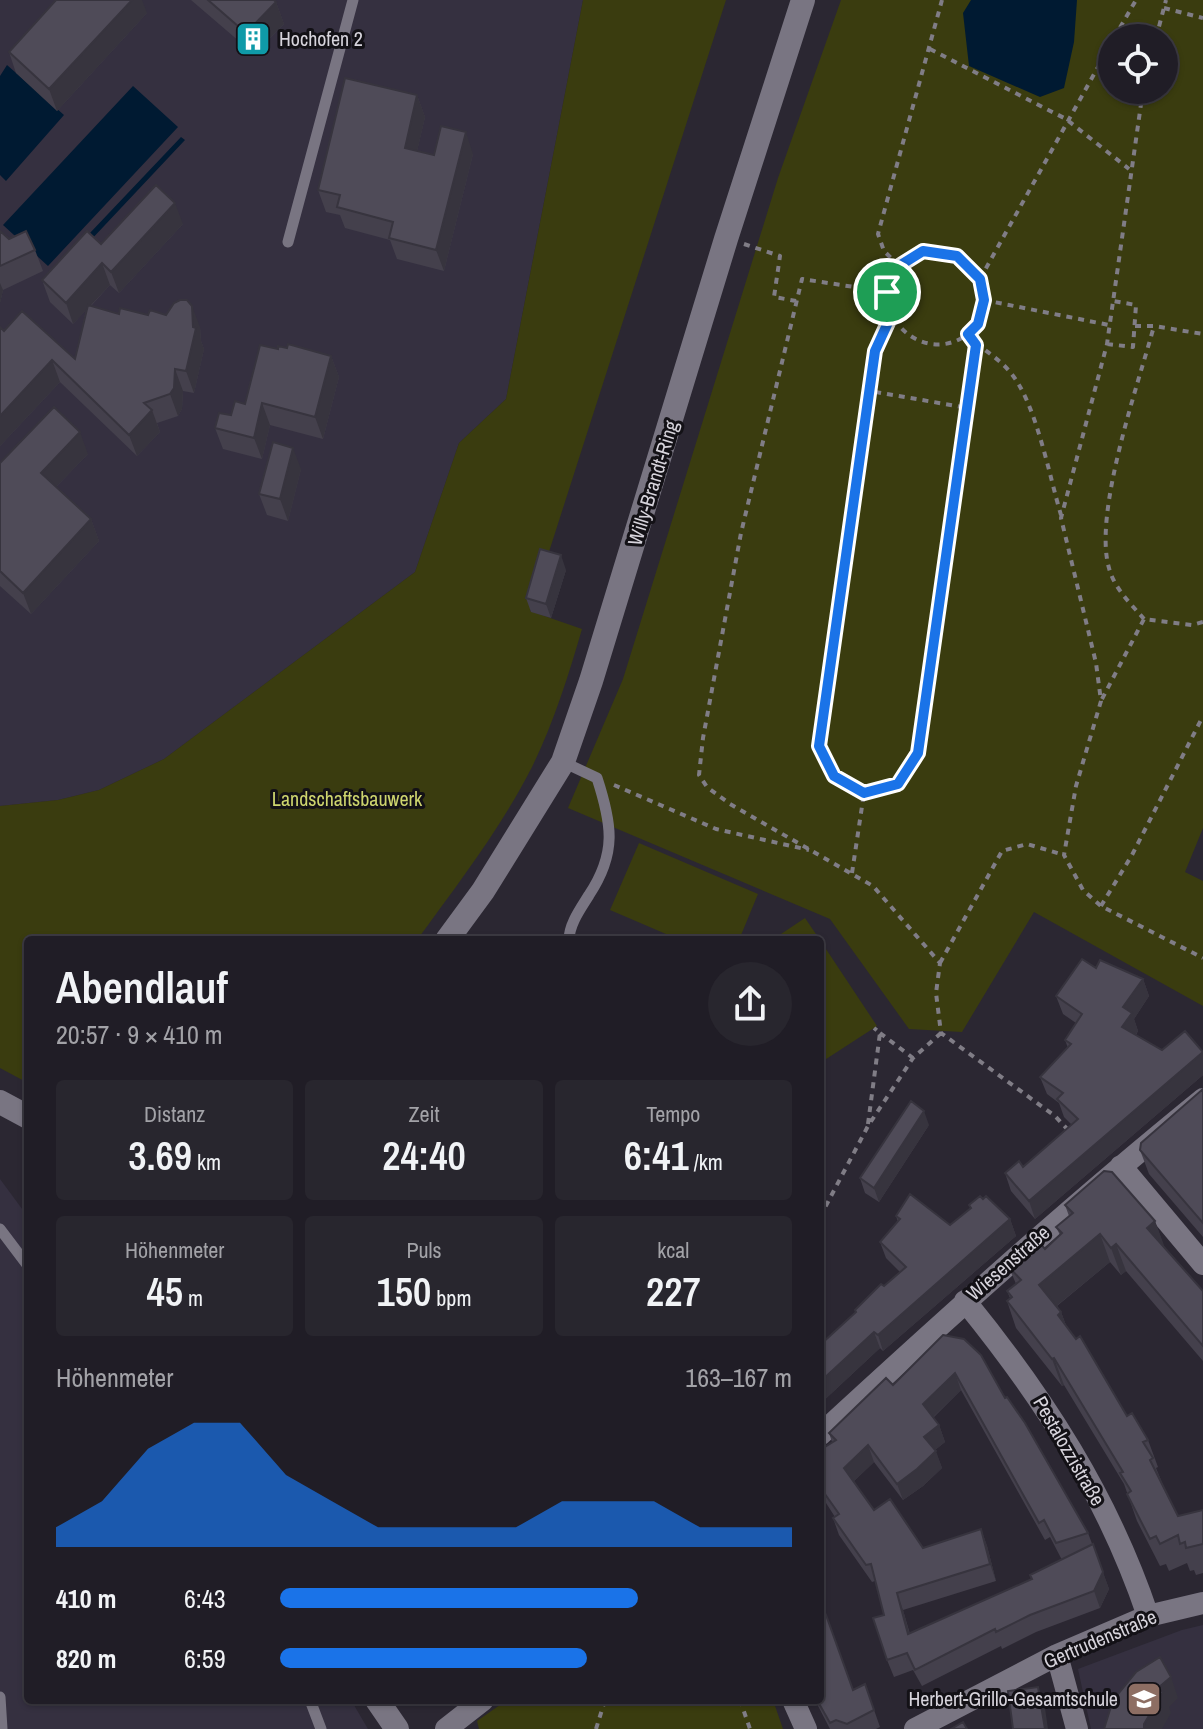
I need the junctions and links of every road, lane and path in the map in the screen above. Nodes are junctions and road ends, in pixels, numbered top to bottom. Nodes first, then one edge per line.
1 (353, 0) edge
2 (803, 0) edge
3 (942, 0) edge
4 (1136, 0) edge
5 (1166, 0) edge
6 (1164, 8) junction
7 (1203, 18) edge
8 (1122, 24) edge
9 (1160, 24) edge
10 (930, 49) junction
11 (1098, 65) edge
12 (1141, 104) edge
13 (1066, 119) junction
14 (1130, 170) junction
15 (726, 239) junction
16 (288, 242) dead end
17 (899, 266) junction
18 (980, 279) junction
19 (887, 292) junction
20 (984, 300) junction
21 (796, 301) junction
22 (1113, 301) junction
23 (891, 316) junction
24 (1109, 325) junction
25 (1135, 326) junction
26 (1154, 326) junction
27 (968, 334) junction
28 (1203, 334) edge
29 (1107, 344) junction
30 (976, 345) junction
31 (870, 391) junction
32 (968, 408) junction
33 (1061, 518) junction
34 (1144, 619) junction
35 (1203, 622) edge
36 (1101, 701) junction
37 (1203, 716) edge
38 (563, 762) junction
39 (597, 778) junction
40 (864, 793) junction
41 (815, 852) junction
42 (1064, 855) junction
43 (852, 873) junction
44 (1101, 906) junction
45 (450, 936) edge
46 (570, 936) edge
47 (1203, 958) edge
48 (940, 963) junction
49 (874, 1028) dead end
50 (880, 1033) junction
51 (941, 1033) junction
52 (913, 1058) junction
53 (1203, 1099) edge
54 (0, 1102) edge
55 (24, 1115) edge
56 (868, 1126) junction
57 (1071, 1133) edge
58 (1121, 1166) junction
59 (824, 1209) edge
60 (0, 1229) edge
61 (24, 1261) edge
62 (1203, 1264) edge
63 (965, 1301) junction
64 (824, 1431) edge
65 (1203, 1603) edge
66 (1148, 1616) junction
67 (1057, 1655) junction
68 (0, 1697) edge
69 (312, 1704) edge
70 (380, 1704) edge
71 (478, 1704) edge
72 (603, 1704) edge
73 (741, 1704) edge
74 (795, 1704) edge
75 (2, 1729) edge
76 (321, 1729) edge
77 (397, 1729) edge
78 (446, 1729) edge
79 (596, 1729) edge
80 (750, 1729) edge
81 (806, 1729) edge
82 (915, 1729) edge
83 (1077, 1729) edge

1 - 16 lane
2 - 15 main road, Willy-Brandt-Ring
3 - 10 path
4 - 8 path
5 - 6 path
6 - 7 path
6 - 9 path
10 - 13 path
10 - 17 path
11 - 13 path
12 - 14 path
13 - 14 path
13 - 18 path
14 - 22 path
15 - 21 path
15 - 38 main road, Willy-Brandt-Ring
17 - 18 path
17 - 19 path
18 - 20 path
19 - 21 path
19 - 23 path
20 - 24 path
20 - 27 path
21 - 41 path
22 - 24 path
22 - 25 path
23 - 27 path
23 - 31 path
24 - 29 path
25 - 26 path
25 - 29 path
26 - 28 path
26 - 34 path
27 - 30 path
29 - 33 path
30 - 32 path
30 - 33 path
31 - 32 path
31 - 40 path
32 - 40 path
33 - 36 path
34 - 35 path
34 - 36 path
36 - 42 path
37 - 44 path
38 - 39 lane
38 - 45 main road, Willy-Brandt-Ring
39 - 41 path
39 - 46 lane
40 - 43 path
41 - 43 path
42 - 44 path
42 - 48 path
43 - 48 path
44 - 47 path
48 - 51 path
49 - 50 path
50 - 52 path
50 - 56 path
51 - 52 path
51 - 57 path
52 - 56 path
53 - 58 street, Wiesenstraße
54 - 55 main road
56 - 59 path
58 - 62 street
58 - 63 street, Wiesenstraße
60 - 61 lane
63 - 64 street, Wiesenstraße
63 - 66 street, Pestalozzistraße
65 - 66 street, Gertrudenstraße
66 - 67 street, Gertrudenstraße
67 - 82 street, Gertrudenstraße
67 - 83 street
68 - 75 lane
69 - 76 lane
70 - 77 main road
71 - 78 street
72 - 79 path
73 - 80 path
74 - 81 street

